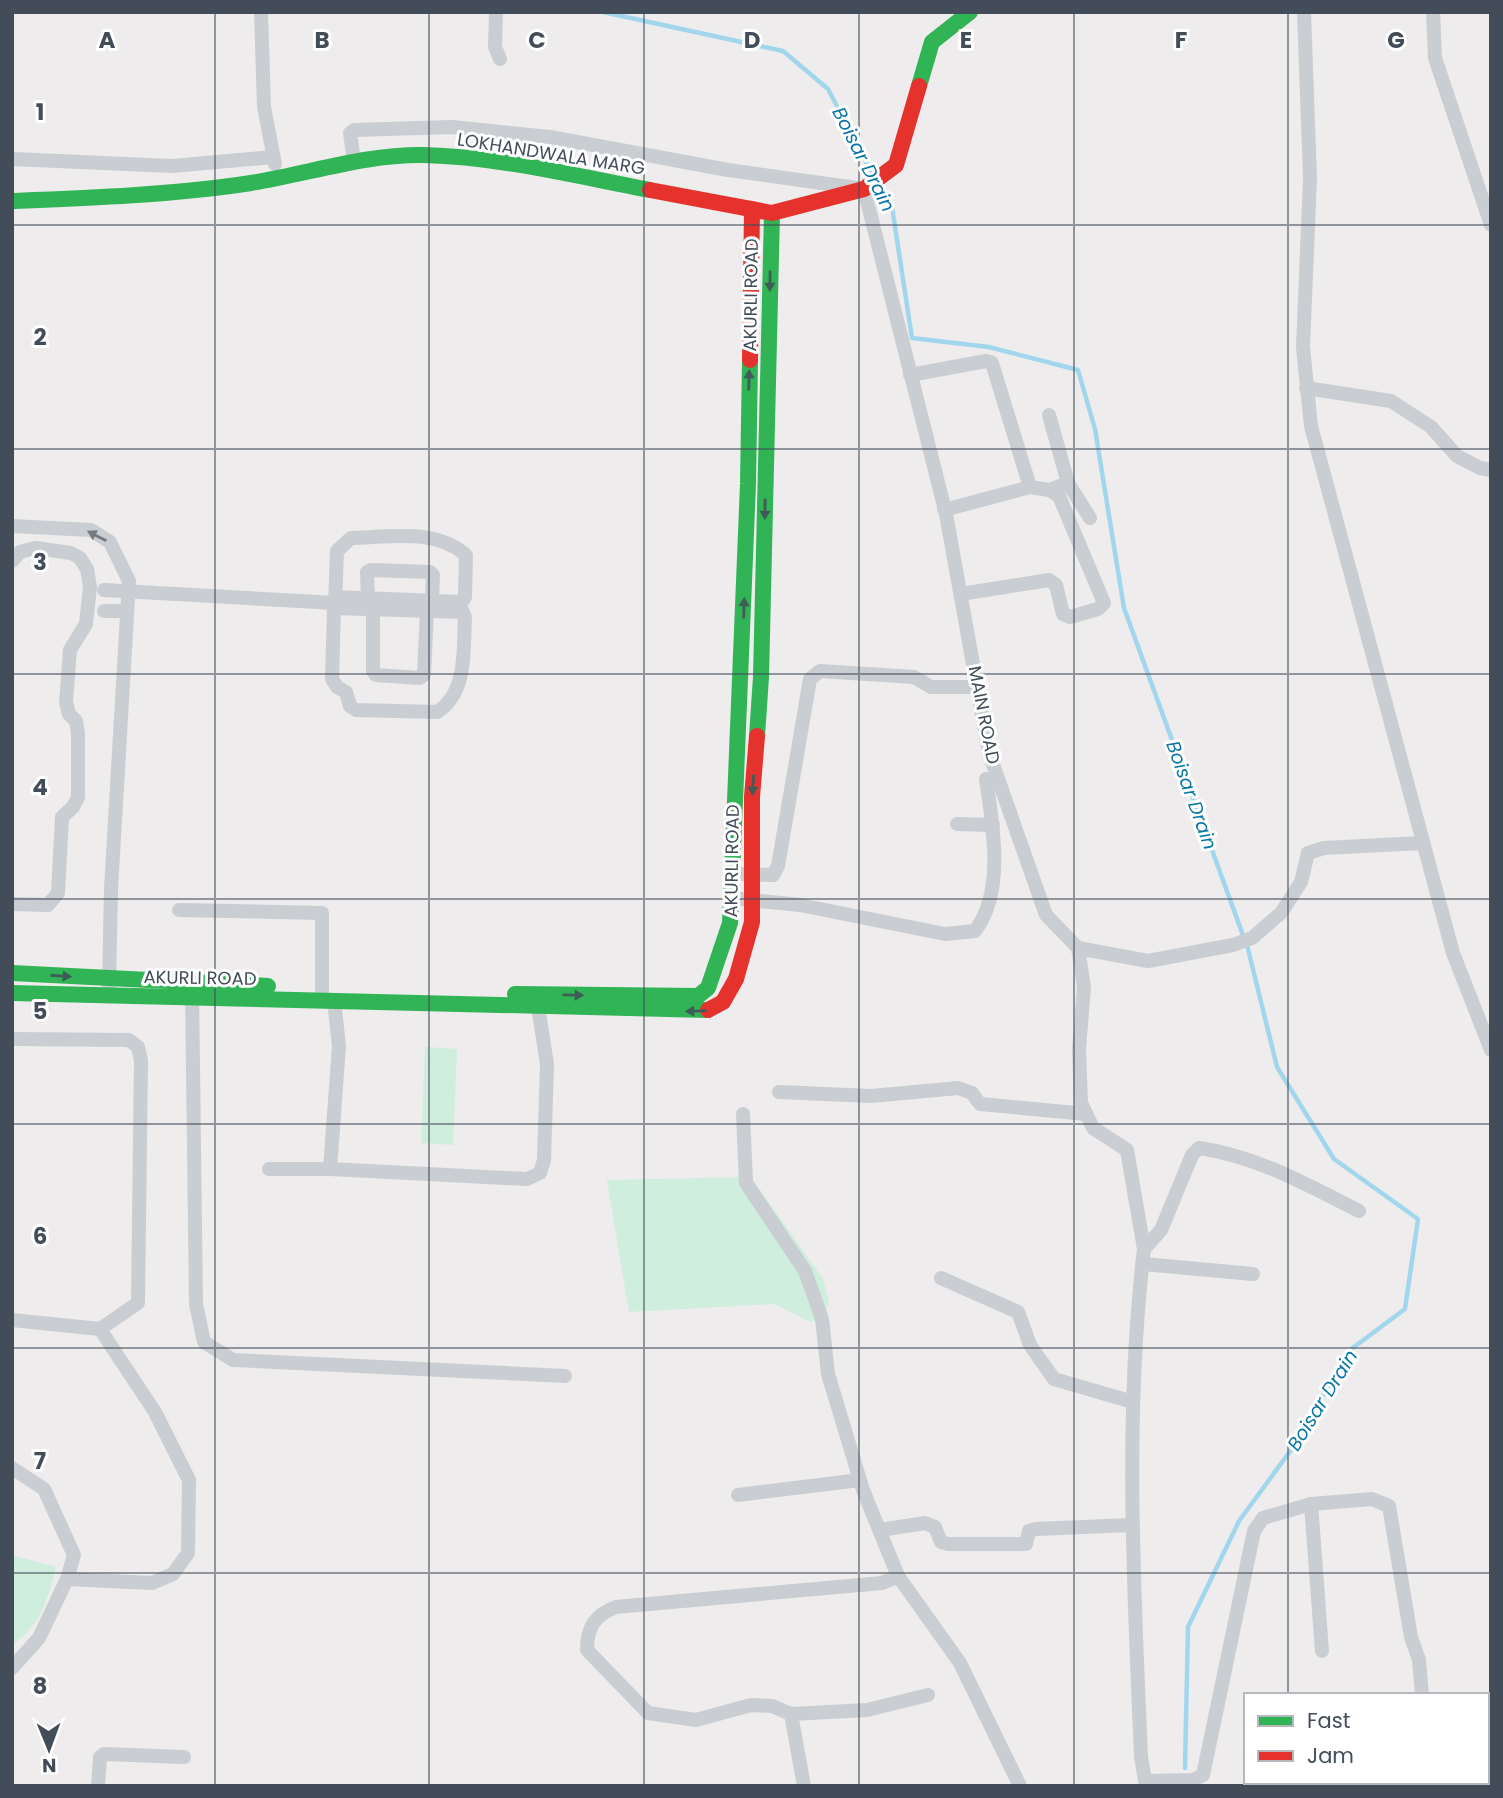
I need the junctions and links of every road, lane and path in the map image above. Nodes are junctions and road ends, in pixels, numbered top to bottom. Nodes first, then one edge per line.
1 (261, 12) edge
2 (496, 12) edge
3 (970, 12) edge
4 (1304, 12) edge
5 (1433, 12) edge
6 (500, 59) dead end
7 (272, 157) junction
8 (12, 159) edge
9 (354, 161) junction
10 (278, 175) junction
11 (866, 188) junction
12 (12, 201) edge
13 (752, 209) junction
14 (772, 213) junction
15 (1491, 226) edge
16 (910, 375) junction
17 (1306, 388) junction
18 (1049, 415) dead end
19 (1491, 470) edge
20 (1068, 483) junction
21 (1030, 487) junction
22 (1049, 490) junction
23 (944, 510) junction
24 (1090, 518) dead end
25 (12, 526) edge
26 (12, 561) edge
27 (104, 590) dead end
28 (129, 591) junction
29 (961, 594) junction
30 (335, 603) junction
31 (370, 604) junction
32 (430, 606) junction
33 (104, 611) dead end
34 (127, 611) junction
35 (742, 676) junction
36 (761, 677) junction
37 (979, 687) junction
38 (737, 745) junction
39 (755, 746) junction
40 (986, 779) dead end
41 (957, 824) dead end
42 (993, 825) junction
43 (1422, 843) junction
44 (732, 873) junction
45 (752, 875) junction
46 (731, 898) junction
47 (752, 901) junction
48 (12, 904) edge
49 (179, 910) dead end
50 (1078, 948) junction
51 (12, 973) edge
52 (109, 987) junction
53 (708, 988) junction
54 (192, 990) junction
55 (12, 993) edge
56 (326, 996) junction
57 (537, 1001) junction
58 (723, 1002) junction
59 (660, 1004) junction
60 (12, 1039) edge
61 (1491, 1051) edge
62 (779, 1092) dead end
63 (743, 1114) dead end
64 (1086, 1114) junction
65 (269, 1169) dead end
66 (330, 1169) junction
67 (1359, 1211) dead end
68 (1144, 1249) junction
69 (1143, 1264) junction
70 (1253, 1275) dead end
71 (941, 1278) dead end
72 (12, 1320) edge
73 (100, 1329) junction
74 (565, 1376) dead end
75 (1133, 1402) junction
76 (12, 1468) edge
77 (860, 1480) junction
78 (738, 1495) dead end
79 (1311, 1504) junction
80 (1131, 1525) junction
81 (880, 1530) junction
82 (898, 1576) junction
83 (67, 1579) junction
84 (1322, 1651) dead end
85 (12, 1668) edge
86 (1422, 1693) edge
87 (928, 1695) dead end
88 (791, 1714) junction
89 (184, 1757) dead end
90 (1146, 1784) edge
91 (98, 1786) edge
92 (804, 1786) edge
93 (1020, 1786) edge

1 - 7 street
2 - 6 street
3 - 11 street, LOKHANDWALA MARG
4 - 17 street
5 - 15 street
7 - 8 street
7 - 10 street
9 - 10 street, LOKHANDWALA MARG
9 - 11 street
9 - 13 street, LOKHANDWALA MARG
10 - 12 street, LOKHANDWALA MARG
11 - 14 street, LOKHANDWALA MARG
11 - 16 street, MAIN ROAD
13 - 14 street, LOKHANDWALA MARG
35 -> 13 street, AKURLI ROAD
14 -> 36 street, AKURLI ROAD
16 - 21 street
16 - 23 street, MAIN ROAD
17 - 19 street
17 - 43 street
18 - 20 street
20 - 22 street
20 - 24 street
21 - 22 street
21 - 23 street
22 - 29 street
23 - 29 street, MAIN ROAD
28 -> 25 street
26 - 48 street
27 - 28 street
28 - 30 street
28 - 34 street
29 - 37 street, MAIN ROAD
30 - 31 street
30 - 32 street
30 - 32 street
31 - 32 street
31 - 32 street
31 - 32 street
33 - 34 street
34 - 52 street
35 - 36 street
35 - 38 street, AKURLI ROAD
36 - 39 street, AKURLI ROAD
37 - 45 street
37 - 50 street, MAIN ROAD
38 - 39 street
38 - 44 street, AKURLI ROAD
39 -> 45 street, AKURLI ROAD
40 - 42 street
41 - 42 street
42 - 47 street
43 - 50 street
43 - 61 street
44 - 45 street
44 - 46 street, AKURLI ROAD
45 - 47 street, AKURLI ROAD
46 - 47 street
46 - 53 street, AKURLI ROAD
47 - 58 street, AKURLI ROAD
49 - 56 street
50 - 64 street
51 -> 52 street, AKURLI ROAD
52 - 54 street, AKURLI ROAD
52 - 55 street, AKURLI ROAD
53 - 58 street
53 - 59 street, AKURLI ROAD
54 - 56 street, AKURLI ROAD
54 - 74 street
56 - 57 street, AKURLI ROAD
56 - 66 street
57 - 59 street, AKURLI ROAD
57 - 66 street
58 -> 59 street, AKURLI ROAD
60 - 73 street
62 - 64 street
63 - 77 street
64 - 68 street
65 - 66 street
67 - 68 street
68 - 69 street
69 - 70 street
69 - 75 street
71 - 75 street
72 - 73 street
73 - 83 street
75 - 80 street
76 - 83 street
77 - 78 street
77 - 81 street
79 - 84 street
79 - 86 street
79 - 90 street
80 - 81 street
80 - 90 street
81 - 82 street
82 - 88 street
82 - 93 street
83 - 85 street
87 - 88 street
88 - 92 street
89 - 91 street

